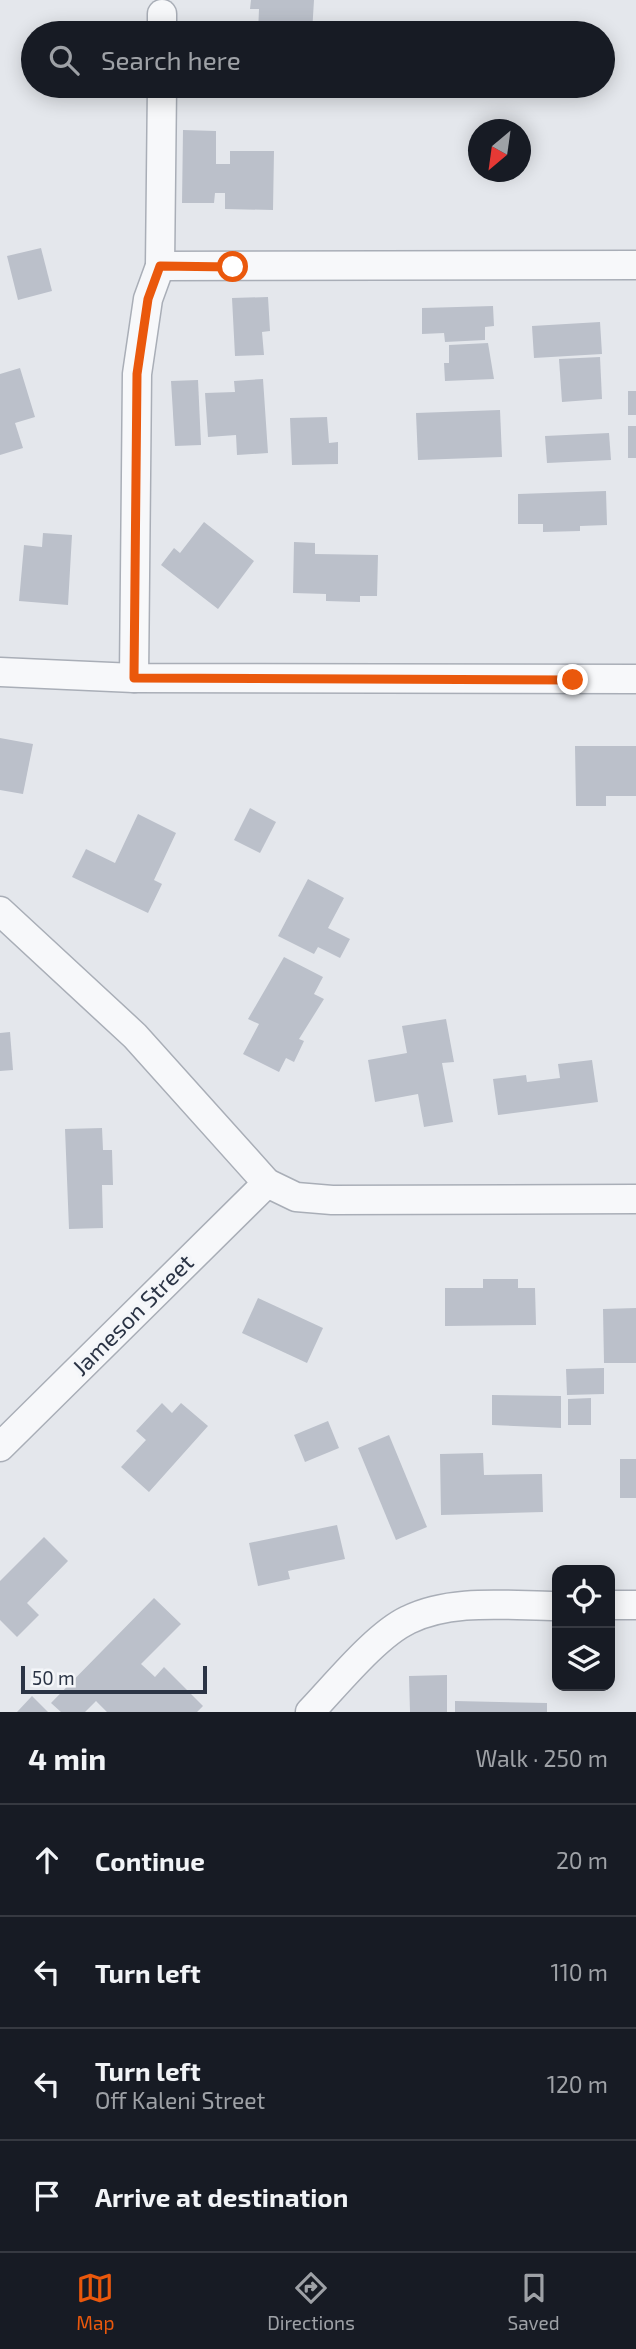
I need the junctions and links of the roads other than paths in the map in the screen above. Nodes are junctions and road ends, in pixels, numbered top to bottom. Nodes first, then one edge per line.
1 (162, 98) edge
2 (636, 265) edge
3 (160, 266) junction
4 (0, 672) edge
5 (134, 678) junction
6 (636, 679) edge
7 (0, 911) edge
8 (267, 1183) junction
9 (636, 1199) edge
10 (0, 1447) edge
11 (552, 1605) edge
12 (615, 1605) edge
13 (636, 1605) edge
14 (310, 1712) edge

1 - 3 street
2 - 3 street
3 - 5 street
4 - 5 street
5 - 6 street
7 - 8 street
8 - 9 street
8 - 10 street, Jameson Street
11 - 14 street
12 - 13 street

